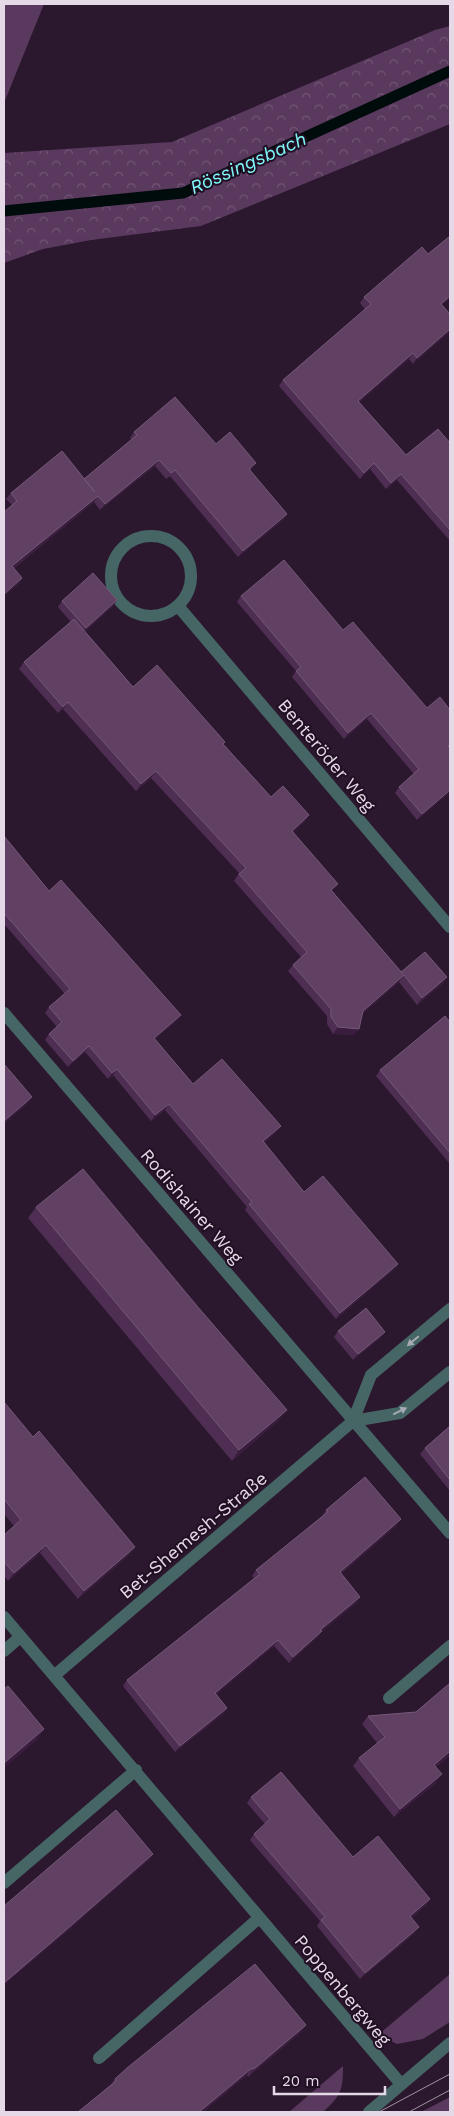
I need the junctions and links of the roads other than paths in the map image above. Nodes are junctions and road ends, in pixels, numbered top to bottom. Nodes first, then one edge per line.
1 (178, 606) junction
2 (450, 926) edge
3 (4, 1013) edge
4 (450, 1310) edge
5 (450, 1372) edge
6 (353, 1421) junction
7 (450, 1534) edge
8 (4, 1617) edge
9 (20, 1637) junction
10 (450, 1646) edge
11 (4, 1651) edge
12 (55, 1675) junction
13 (389, 1698) dead end
14 (136, 1770) junction
15 (4, 1883) edge
16 (259, 1918) junction
17 (450, 2043) edge
18 (99, 2058) dead end
19 (401, 2084) junction
20 (368, 2112) edge

1 - 1 street
1 - 2 street, Benteröder Weg
3 - 6 street, Rodishainer Weg
4 -> 6 street, Bet-Shemesh-Straße
6 -> 5 street
6 - 7 street
6 - 12 street, Bet-Shemesh-Straße
8 - 9 street, Poppenbergweg
9 - 11 street
9 - 12 street, Poppenbergweg
10 - 13 street
12 - 14 street, Poppenbergweg
14 - 15 street
14 - 16 street, Poppenbergweg
16 - 18 street
16 - 19 street, Poppenbergweg
17 - 19 street
19 - 20 street

